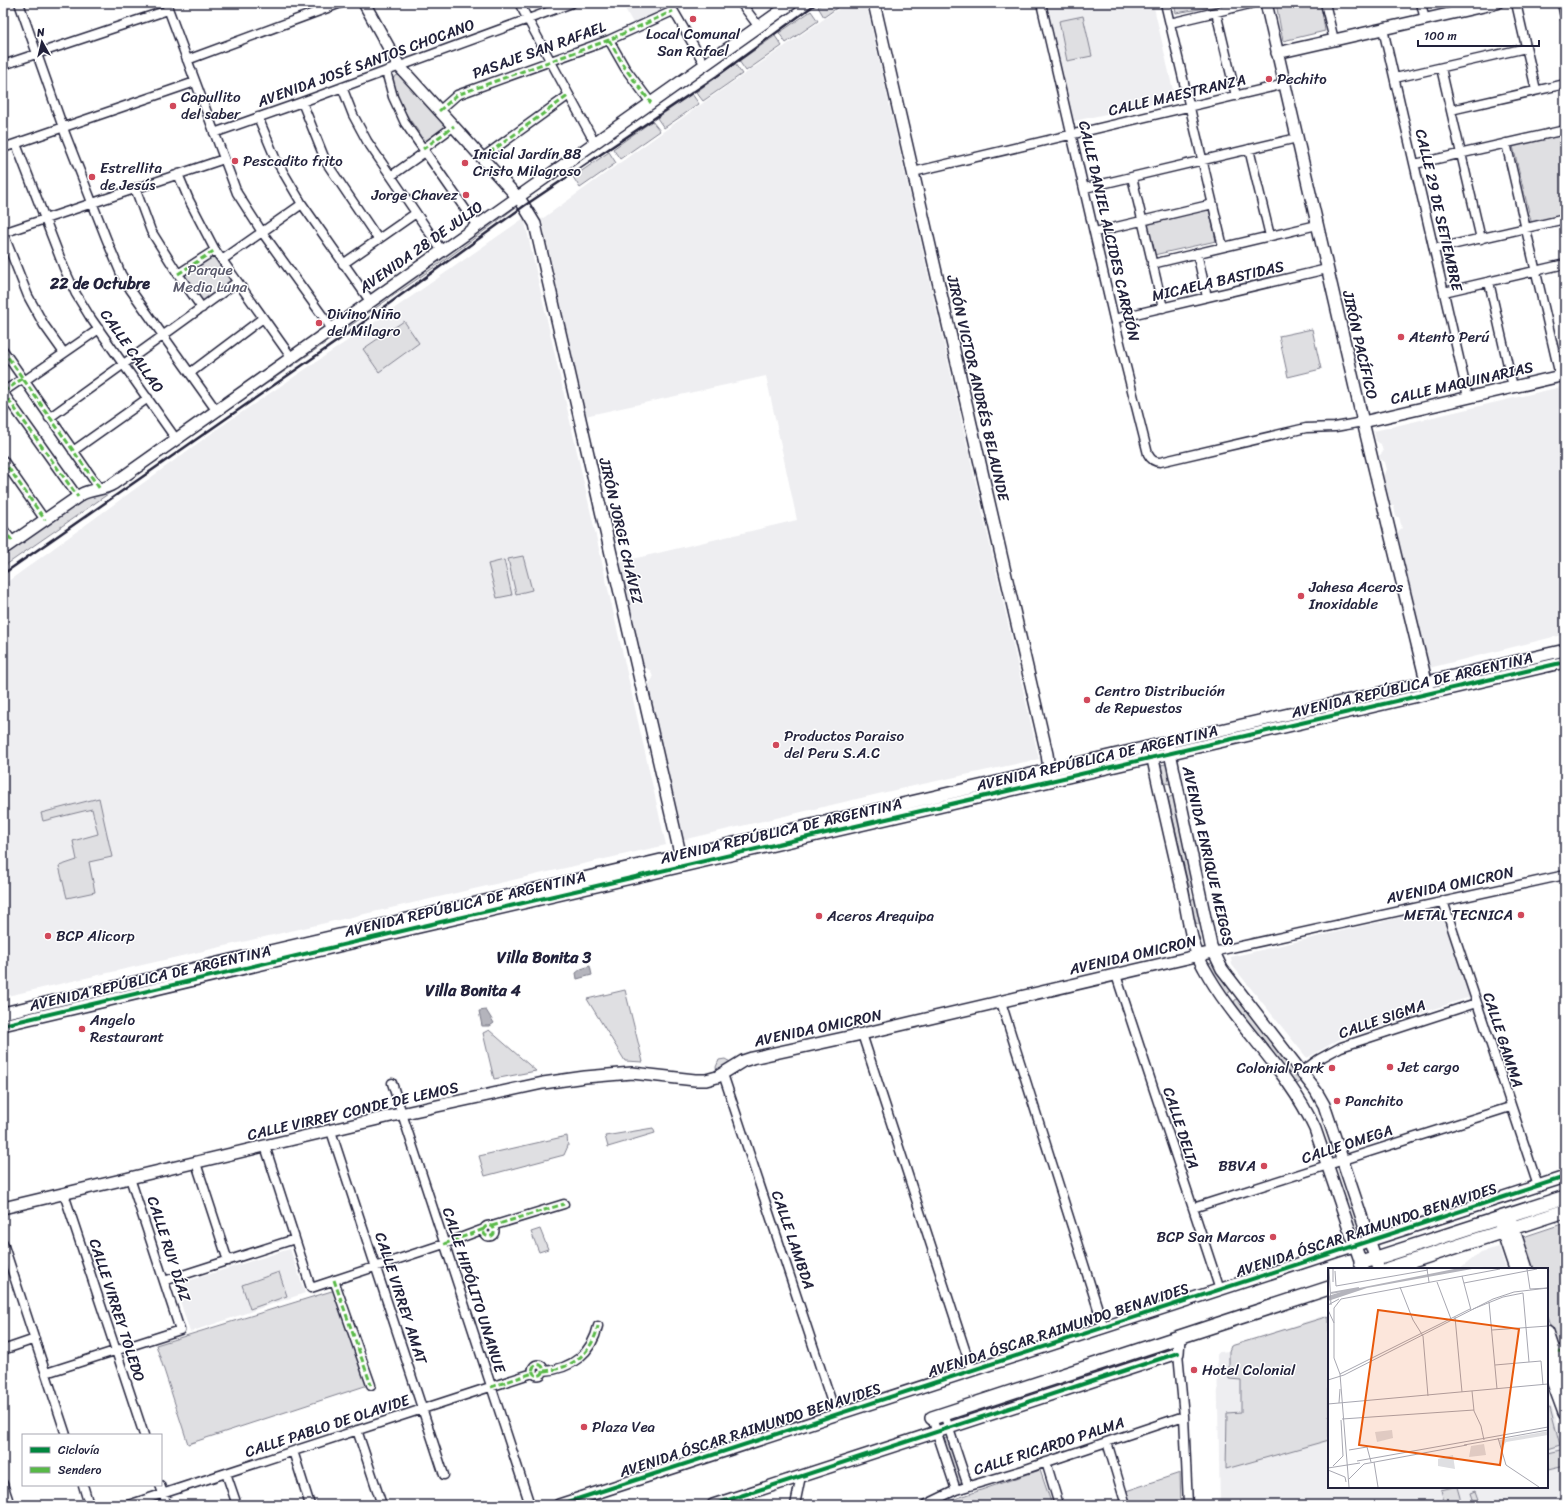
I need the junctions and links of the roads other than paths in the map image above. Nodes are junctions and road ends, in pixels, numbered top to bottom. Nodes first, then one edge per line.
1 (20, 3) edge
2 (341, 3) edge
3 (364, 3) edge
4 (519, 3) edge
5 (572, 3) edge
6 (669, 3) edge
7 (740, 3) edge
8 (792, 3) edge
9 (874, 3) edge
10 (1041, 3) edge
11 (1165, 3) edge
12 (1254, 3) edge
13 (1266, 3) edge
14 (1325, 3) edge
15 (1421, 3) edge
16 (1497, 3) edge
17 (1516, 3) edge
18 (1562, 3) edge
19 (167, 6) edge
20 (673, 11) junction
21 (1216, 12) junction
22 (1565, 18) edge
23 (528, 19) junction
24 (1425, 20) junction
25 (1170, 22) junction
26 (759, 27) junction
27 (1384, 29) junction
28 (610, 40) junction
29 (1334, 40) junction
30 (1526, 48) junction
31 (1278, 53) junction
32 (37, 54) junction
33 (187, 60) junction
34 (550, 61) junction
35 (3, 65) edge
36 (705, 65) junction
37 (399, 66) junction
38 (1441, 68) junction
39 (386, 71) junction
40 (1395, 78) junction
41 (195, 82) junction
42 (1285, 84) junction
43 (1565, 84) edge
44 (342, 87) junction
45 (1536, 90) junction
46 (569, 95) junction
47 (1236, 96) junction
48 (302, 102) junction
49 (651, 103) junction
50 (1190, 107) junction
51 (1451, 110) junction
52 (439, 111) junction
53 (258, 117) junction
54 (454, 126) junction
55 (62, 127) junction
56 (1565, 130) edge
57 (214, 133) junction
58 (1072, 134) junction
59 (1297, 138) junction
60 (595, 143) junction
61 (16, 144) junction
62 (1506, 144) junction
63 (3, 148) edge
64 (1249, 149) junction
65 (424, 150) junction
66 (1461, 154) junction
67 (482, 158) junction
68 (224, 159) junction
69 (1202, 160) junction
70 (1414, 164) junction
71 (913, 172) junction
72 (178, 174) junction
73 (390, 176) junction
74 (1132, 177) junction
75 (135, 188) junction
76 (1085, 188) junction
77 (521, 201) junction
78 (92, 203) junction
79 (302, 204) junction
80 (1213, 204) junction
81 (416, 213) junction
82 (44, 219) junction
83 (1565, 219) edge
84 (1142, 221) junction
85 (1317, 225) junction
86 (477, 226) junction
87 (1526, 228) junction
88 (262, 232) junction
89 (1094, 232) junction
90 (3, 233) edge
91 (1270, 236) junction
92 (378, 239) junction
93 (1481, 239) junction
94 (1223, 247) junction
95 (1434, 249) junction
96 (214, 250) junction
97 (442, 251) junction
98 (1197, 253) junction
99 (222, 260) junction
100 (343, 264) junction
101 (1152, 264) junction
102 (1565, 264) edge
103 (1327, 269) junction
104 (1536, 271) junction
105 (178, 274) junction
106 (237, 282) junction
107 (1489, 282) junction
108 (1444, 292) junction
109 (1207, 298) junction
110 (370, 301) junction
111 (202, 308) junction
112 (1163, 308) junction
113 (263, 318) junction
114 (1114, 319) junction
115 (99, 329) junction
116 (332, 329) junction
117 (163, 336) junction
118 (3, 350) edge
119 (64, 354) junction
120 (291, 357) junction
121 (124, 364) junction
122 (190, 373) junction
123 (1562, 376) edge
124 (23, 380) junction
125 (1513, 387) junction
126 (3, 392) edge
127 (148, 398) junction
128 (1468, 398) junction
129 (216, 410) junction
130 (49, 418) junction
131 (1363, 422) junction
132 (176, 439) junction
133 (73, 451) junction
134 (3, 460) edge
135 (1155, 462) joint
136 (100, 489) junction
137 (78, 497) junction
138 (45, 520) junction
139 (3, 529) edge
140 (13, 542) junction
141 (3, 549) edge
142 (1565, 650) edge
143 (1565, 662) edge
144 (1426, 682) junction
145 (1392, 690) junction
146 (1429, 694) junction
147 (1395, 701) junction
148 (1323, 706) junction
149 (1326, 717) junction
150 (1168, 742) junction
151 (1150, 746) junction
152 (1170, 753) junction
153 (1152, 757) junction
154 (1049, 769) junction
155 (1051, 781) junction
156 (1179, 792) junction
157 (1161, 796) junction
158 (871, 810) junction
159 (873, 822) junction
160 (681, 861) junction
161 (1565, 875) edge
162 (1443, 901) junction
163 (1207, 925) junction
164 (1191, 929) junction
165 (1213, 952) junction
166 (1198, 956) junction
167 (1116, 975) junction
168 (1239, 992) junction
169 (102, 995) junction
170 (1226, 1001) junction
171 (1001, 1002) junction
172 (1476, 1003) junction
173 (3, 1013) edge
174 (3, 1025) edge
175 (862, 1034) junction
176 (1301, 1072) junction
177 (718, 1076) junction
178 (392, 1083) dead end
179 (1510, 1107) junction
180 (402, 1114) junction
181 (331, 1131) junction
182 (265, 1146) junction
183 (1343, 1160) junction
184 (196, 1163) junction
185 (1328, 1165) junction
186 (1565, 1177) edge
187 (130, 1178) junction
188 (1538, 1186) junction
189 (64, 1194) junction
190 (1565, 1196) edge
191 (564, 1204) dead end
192 (3, 1208) edge
193 (1193, 1208) junction
194 (1565, 1211) edge
195 (1503, 1217) junction
196 (1508, 1230) junction
197 (295, 1239) junction
198 (1370, 1241) junction
199 (3, 1243) edge
200 (444, 1244) junction
201 (1355, 1246) junction
202 (228, 1261) junction
203 (1377, 1264) edge
204 (376, 1266) junction
205 (1362, 1266) edge
206 (1391, 1268) edge
207 (1516, 1268) edge
208 (1526, 1268) edge
209 (334, 1280) junction
210 (164, 1281) junction
211 (1328, 1288) edge
212 (1220, 1290) junction
213 (598, 1326) dead end
214 (1104, 1328) junction
215 (1548, 1335) edge
216 (1179, 1338) junction
217 (35, 1339) junction
218 (3, 1350) edge
219 (116, 1350) junction
220 (1178, 1353) junction
221 (1558, 1354) edge
222 (972, 1371) junction
223 (46, 1373) junction
224 (371, 1385) dead end
225 (1565, 1386) edge
226 (491, 1387) junction
227 (423, 1409) junction
228 (1565, 1413) edge
229 (836, 1415) junction
230 (938, 1416) junction
231 (1184, 1416) junction
232 (949, 1427) junction
233 (357, 1430) junction
234 (936, 1432) junction
235 (66, 1434) edge
236 (144, 1434) edge
237 (1107, 1442) junction
238 (293, 1451) junction
239 (1046, 1462) junction
240 (226, 1473) junction
241 (444, 1475) dead end
242 (801, 1476) junction
243 (3, 1484) edge
244 (83, 1486) edge
245 (160, 1486) edge
246 (968, 1486) junction
247 (956, 1490) junction
248 (163, 1494) junction
249 (10, 1505) edge
250 (89, 1505) edge
251 (128, 1505) edge
252 (167, 1505) edge
253 (237, 1505) edge
254 (310, 1505) edge
255 (382, 1505) edge
256 (530, 1505) edge
257 (559, 1505) edge
258 (713, 1505) edge
259 (795, 1505) edge
260 (924, 1505) edge
261 (1059, 1505) edge
262 (1126, 1505) edge
263 (1188, 1505) edge

1 - 32 street
2 - 33 street
3 - 37 main road, JIRÓN JORGE CHÁVEZ
4 - 23 street
5 - 23 street, AVENIDA JOSÉ SANTOS CHOCANO
6 - 20 street
7 - 26 street
8 - 26 main road, AVENIDA 28 DE JULIO
9 - 71 main road, JIRÓN VICTOR ANDRÉS BELAUNDE
10 - 58 street, CALLE DANIEL ALCIDES CARRIÓN
11 - 25 street
12 - 21 street
13 - 31 main road, JIRÓN PACÍFICO
14 - 29 street
15 - 24 street
16 - 24 main road
17 - 30 street
18 - 22 street
19 - 32 street
19 - 33 street
20 - 28 street, PASAJE SAN RAFAEL
20 - 36 street
21 - 25 street
21 - 47 street
23 - 34 street
23 - 37 street, AVENIDA JOSÉ SANTOS CHOCANO
24 - 27 main road
25 - 50 street
26 - 36 main road, AVENIDA 28 DE JULIO
27 - 29 main road
27 - 40 street, CALLE 29 DE SETIEMBRE
28 - 34 street, PASAJE SAN RAFAEL
28 - 49 street
29 - 31 main road
30 - 38 street
30 - 45 street
31 - 42 main road, JIRÓN PACÍFICO
32 - 35 street
32 - 55 street
33 - 41 street
34 - 46 street
34 - 52 street, PASAJE SAN RAFAEL
36 - 49 main road, AVENIDA 28 DE JULIO
37 - 39 street, AVENIDA JOSÉ SANTOS CHOCANO
37 - 52 main road, JIRÓN JORGE CHÁVEZ
38 - 40 street
38 - 51 street
39 - 44 street, AVENIDA JOSÉ SANTOS CHOCANO
39 - 65 street
40 - 70 street, CALLE 29 DE SETIEMBRE
41 - 55 street
41 - 57 street
42 - 47 street, CALLE MAESTRANZA
42 - 59 main road, JIRÓN PACÍFICO
43 - 45 street
44 - 48 street, AVENIDA JOSÉ SANTOS CHOCANO
44 - 73 street
45 - 51 street
46 - 60 street
46 - 67 street
47 - 50 street, CALLE MAESTRANZA
48 - 53 street, AVENIDA JOSÉ SANTOS CHOCANO
48 - 92 street
49 - 60 main road, AVENIDA 28 DE JULIO
50 - 58 street, CALLE MAESTRANZA
50 - 69 street
51 - 66 street
52 - 54 main road, JIRÓN JORGE CHÁVEZ
53 - 57 street, AVENIDA JOSÉ SANTOS CHOCANO
53 - 79 street
54 - 65 street
54 - 67 main road, JIRÓN JORGE CHÁVEZ
55 - 61 street
55 - 78 street
56 - 62 street
57 - 68 street
58 - 71 street, CALLE MAESTRANZA
58 - 76 street, CALLE DANIEL ALCIDES CARRIÓN
59 - 64 street
59 - 85 main road, JIRÓN PACÍFICO
60 - 77 main road, AVENIDA 28 DE JULIO
61 - 63 street
61 - 82 street, CALLE CALLAO
62 - 66 street
62 - 87 street
64 - 69 street
64 - 91 street
65 - 73 street
65 - 86 street
66 - 70 street
66 - 93 street
67 - 77 main road, JIRÓN JORGE CHÁVEZ
68 - 72 street
68 - 88 street
69 - 74 street
69 - 80 street
70 - 95 street, CALLE 29 DE SETIEMBRE
71 - 154 main road, JIRÓN VICTOR ANDRÉS BELAUNDE
72 - 75 street
72 - 96 street
73 - 81 street
74 - 76 street
74 - 84 street
75 - 78 street
75 - 105 street
76 - 89 street, CALLE DANIEL ALCIDES CARRIÓN
77 - 86 main road, AVENIDA 28 DE JULIO
77 - 160 main road, JIRÓN JORGE CHÁVEZ
78 - 82 street
78 - 117 street
79 - 88 street
79 - 100 street
80 - 84 street
80 - 94 street
81 - 92 street
81 - 97 street
82 - 90 street
82 - 115 street, CALLE CALLAO
83 - 87 street
84 - 89 street
84 - 101 street
85 - 91 street
85 - 103 main road, JIRÓN PACÍFICO
86 - 97 main road, AVENIDA 28 DE JULIO
87 - 93 street
87 - 104 street
88 - 99 street
88 - 116 street
89 - 114 street, CALLE DANIEL ALCIDES CARRIÓN
90 - 119 street
91 - 94 street
92 - 100 street
93 - 95 street
94 - 98 street
95 - 108 street, CALLE 29 DE SETIEMBRE
96 - 99 street
96 - 105 street
97 - 110 main road, AVENIDA 28 DE JULIO
98 - 101 street
98 - 109 street
99 - 106 street
100 - 110 street
101 - 112 street
102 - 104 street
103 - 109 street, MICAELA BASTIDAS
103 - 131 main road, JIRÓN PACÍFICO
104 - 107 street
104 - 123 street
105 - 111 street
106 - 111 street
106 - 113 street
107 - 108 street
107 - 125 street
108 - 128 street, CALLE 29 DE SETIEMBRE
109 - 112 street, MICAELA BASTIDAS
110 - 116 main road, AVENIDA 28 DE JULIO
111 - 117 street
112 - 114 street, MICAELA BASTIDAS
113 - 120 street
113 - 122 street
114 - 135 street, CALLE DANIEL ALCIDES CARRIÓN
115 - 119 street
115 - 121 street, CALLE CALLAO
116 - 120 main road, AVENIDA 28 DE JULIO
117 - 121 street
117 - 122 street
118 - 124 street
119 - 124 street
120 - 129 main road, AVENIDA 28 DE JULIO
121 - 127 street, CALLE CALLAO
121 - 130 street
122 - 129 street
123 - 125 main road, CALLE MAQUINARIAS
124 - 126 street
124 - 130 street
125 - 128 main road, CALLE MAQUINARIAS
126 - 137 street
127 - 132 street, CALLE CALLAO
127 - 133 street
128 - 131 main road, CALLE MAQUINARIAS
129 - 132 main road, AVENIDA 28 DE JULIO
130 - 133 street
131 - 135 street, CALLE MAQUINARIAS
131 - 144 main road, JIRÓN PACÍFICO
132 - 136 main road, AVENIDA 28 DE JULIO
133 - 136 street
134 - 138 street
136 - 137 main road, AVENIDA 28 DE JULIO
137 - 138 main road, AVENIDA 28 DE JULIO
138 - 140 main road, AVENIDA 28 DE JULIO
139 - 140 street
140 - 141 main road, AVENIDA 28 DE JULIO
142 - 144 main road, AVENIDA REPÚBLICA DE ARGENTINA
143 - 146 main road, AVENIDA REPÚBLICA DE ARGENTINA
144 - 145 main road, AVENIDA REPÚBLICA DE ARGENTINA
144 - 146 main road, JIRÓN PACÍFICO
145 - 147 main road
145 - 148 main road, AVENIDA REPÚBLICA DE ARGENTINA
146 - 147 main road, AVENIDA REPÚBLICA DE ARGENTINA
147 - 149 main road, AVENIDA REPÚBLICA DE ARGENTINA
148 - 149 main road
148 - 150 main road, AVENIDA REPÚBLICA DE ARGENTINA
149 - 152 main road, AVENIDA REPÚBLICA DE ARGENTINA
150 - 151 main road, AVENIDA REPÚBLICA DE ARGENTINA
150 - 152 main road, AVENIDA ENRIQUE MEIGGS
151 - 153 main road
151 - 154 main road, AVENIDA REPÚBLICA DE ARGENTINA
152 - 153 main road, AVENIDA REPÚBLICA DE ARGENTINA
152 - 156 main road, AVENIDA ENRIQUE MEIGGS
153 - 155 main road, AVENIDA REPÚBLICA DE ARGENTINA
153 - 157 main road
154 - 155 main road, JIRÓN VICTOR ANDRÉS BELAUNDE
154 - 158 main road, AVENIDA REPÚBLICA DE ARGENTINA
155 - 159 main road, AVENIDA REPÚBLICA DE ARGENTINA
156 - 157 main road
156 - 163 main road, AVENIDA ENRIQUE MEIGGS
157 - 164 main road
158 - 159 main road
158 - 160 main road, AVENIDA REPÚBLICA DE ARGENTINA
159 - 160 main road, AVENIDA REPÚBLICA DE ARGENTINA
160 - 169 main road, AVENIDA REPÚBLICA DE ARGENTINA
161 - 162 street, AVENIDA OMICRON
162 - 165 street, AVENIDA OMICRON
162 - 172 street, CALLE GAMMA
163 - 164 main road
163 - 165 main road, AVENIDA ENRIQUE MEIGGS
164 - 166 main road
165 - 166 main road, AVENIDA OMICRON
165 - 168 main road, AVENIDA ENRIQUE MEIGGS
166 - 167 main road, AVENIDA OMICRON
166 - 170 main road
167 - 171 main road, AVENIDA OMICRON
167 - 193 street, CALLE DELTA
168 - 170 main road
168 - 176 main road, AVENIDA ENRIQUE MEIGGS
169 - 173 main road, AVENIDA REPÚBLICA DE ARGENTINA
169 - 174 main road, AVENIDA REPÚBLICA DE ARGENTINA
170 - 185 main road
171 - 175 main road, AVENIDA OMICRON
171 - 214 street
172 - 176 street, CALLE SIGMA
172 - 179 street, CALLE GAMMA
175 - 177 main road, AVENIDA OMICRON
175 - 222 street
176 - 183 main road, AVENIDA ENRIQUE MEIGGS
177 - 180 main road, CALLE VIRREY CONDE DE LEMOS
177 - 229 street, CALLE LAMBDA
178 - 180 street, CALLE HIPÓLITO UNANUE
179 - 183 street, CALLE OMEGA
179 - 188 street, CALLE GAMMA
180 - 181 main road, CALLE VIRREY CONDE DE LEMOS
180 - 200 street, CALLE HIPÓLITO UNANUE
181 - 182 main road, CALLE VIRREY CONDE DE LEMOS
181 - 204 street, CALLE VIRREY AMAT
182 - 184 main road, CALLE VIRREY CONDE DE LEMOS
182 - 197 street
183 - 185 street, CALLE OMEGA
183 - 198 main road, AVENIDA ENRIQUE MEIGGS
184 - 187 main road, CALLE VIRREY CONDE DE LEMOS
184 - 202 street
185 - 193 street, CALLE OMEGA
185 - 201 main road
186 - 188 main road, AVENIDA ÓSCAR RAIMUNDO BENAVIDES
187 - 189 main road, CALLE VIRREY CONDE DE LEMOS
187 - 210 street, CALLE RUY DÍAZ
188 - 198 main road, AVENIDA ÓSCAR RAIMUNDO BENAVIDES
189 - 192 main road, CALLE VIRREY CONDE DE LEMOS
189 - 219 street, CALLE VIRREY TOLEDO
190 - 195 main road, AVENIDA ÓSCAR RAIMUNDO BENAVIDES
191 - 200 street
193 - 212 street, CALLE DELTA
194 - 196 main road
195 - 196 main road
195 - 203 main road, AVENIDA ÓSCAR RAIMUNDO BENAVIDES
196 - 206 main road
196 - 207 main road
196 - 208 main road
197 - 202 street
197 - 209 street
198 - 201 main road, AVENIDA ÓSCAR RAIMUNDO BENAVIDES
198 - 203 main road, AVENIDA ENRIQUE MEIGGS
199 - 217 street
200 - 204 street
200 - 226 street, CALLE HIPÓLITO UNANUE
201 - 205 main road
201 - 212 main road, AVENIDA ÓSCAR RAIMUNDO BENAVIDES
202 - 210 street
203 - 205 main road, AVENIDA ÓSCAR RAIMUNDO BENAVIDES
204 - 209 street
204 - 227 street, CALLE VIRREY AMAT
209 - 224 street
210 - 219 street, CALLE RUY DÍAZ
211 - 216 main road
212 - 214 main road, AVENIDA ÓSCAR RAIMUNDO BENAVIDES
213 - 226 street, CALLE PABLO DE OLAVIDE
214 - 222 main road, AVENIDA ÓSCAR RAIMUNDO BENAVIDES
215 - 221 main road
216 - 220 main road
216 - 230 main road
217 - 218 street
217 - 223 street
219 - 223 street
219 - 236 street, CALLE VIRREY TOLEDO
220 - 231 street
220 - 232 main road
221 - 225 main road
221 - 228 main road
222 - 229 main road, AVENIDA ÓSCAR RAIMUNDO BENAVIDES
223 - 235 street
226 - 227 street, CALLE PABLO DE OLAVIDE
226 - 256 street, CALLE HIPÓLITO UNANUE
227 - 233 street, CALLE PABLO DE OLAVIDE
227 - 241 street, CALLE VIRREY AMAT
229 - 257 main road, AVENIDA ÓSCAR RAIMUNDO BENAVIDES
230 - 232 street
230 - 234 street
231 - 237 street, CALLE RICARDO PALMA
231 - 263 street
232 - 234 main road
232 - 246 street
233 - 238 street, CALLE PABLO DE OLAVIDE
233 - 255 street
234 - 242 main road
234 - 247 street
237 - 239 street, CALLE RICARDO PALMA
237 - 262 street
238 - 240 street, CALLE PABLO DE OLAVIDE
238 - 254 street
239 - 246 street, CALLE RICARDO PALMA
239 - 261 street
240 - 248 street, CALLE PABLO DE OLAVIDE
240 - 253 street
242 - 258 main road
242 - 259 street
243 - 249 street
244 - 250 street
245 - 248 street
246 - 247 street, CALLE RICARDO PALMA
247 - 260 street, CALLE RICARDO PALMA
248 - 251 street, CALLE PABLO DE OLAVIDE
248 - 252 street

